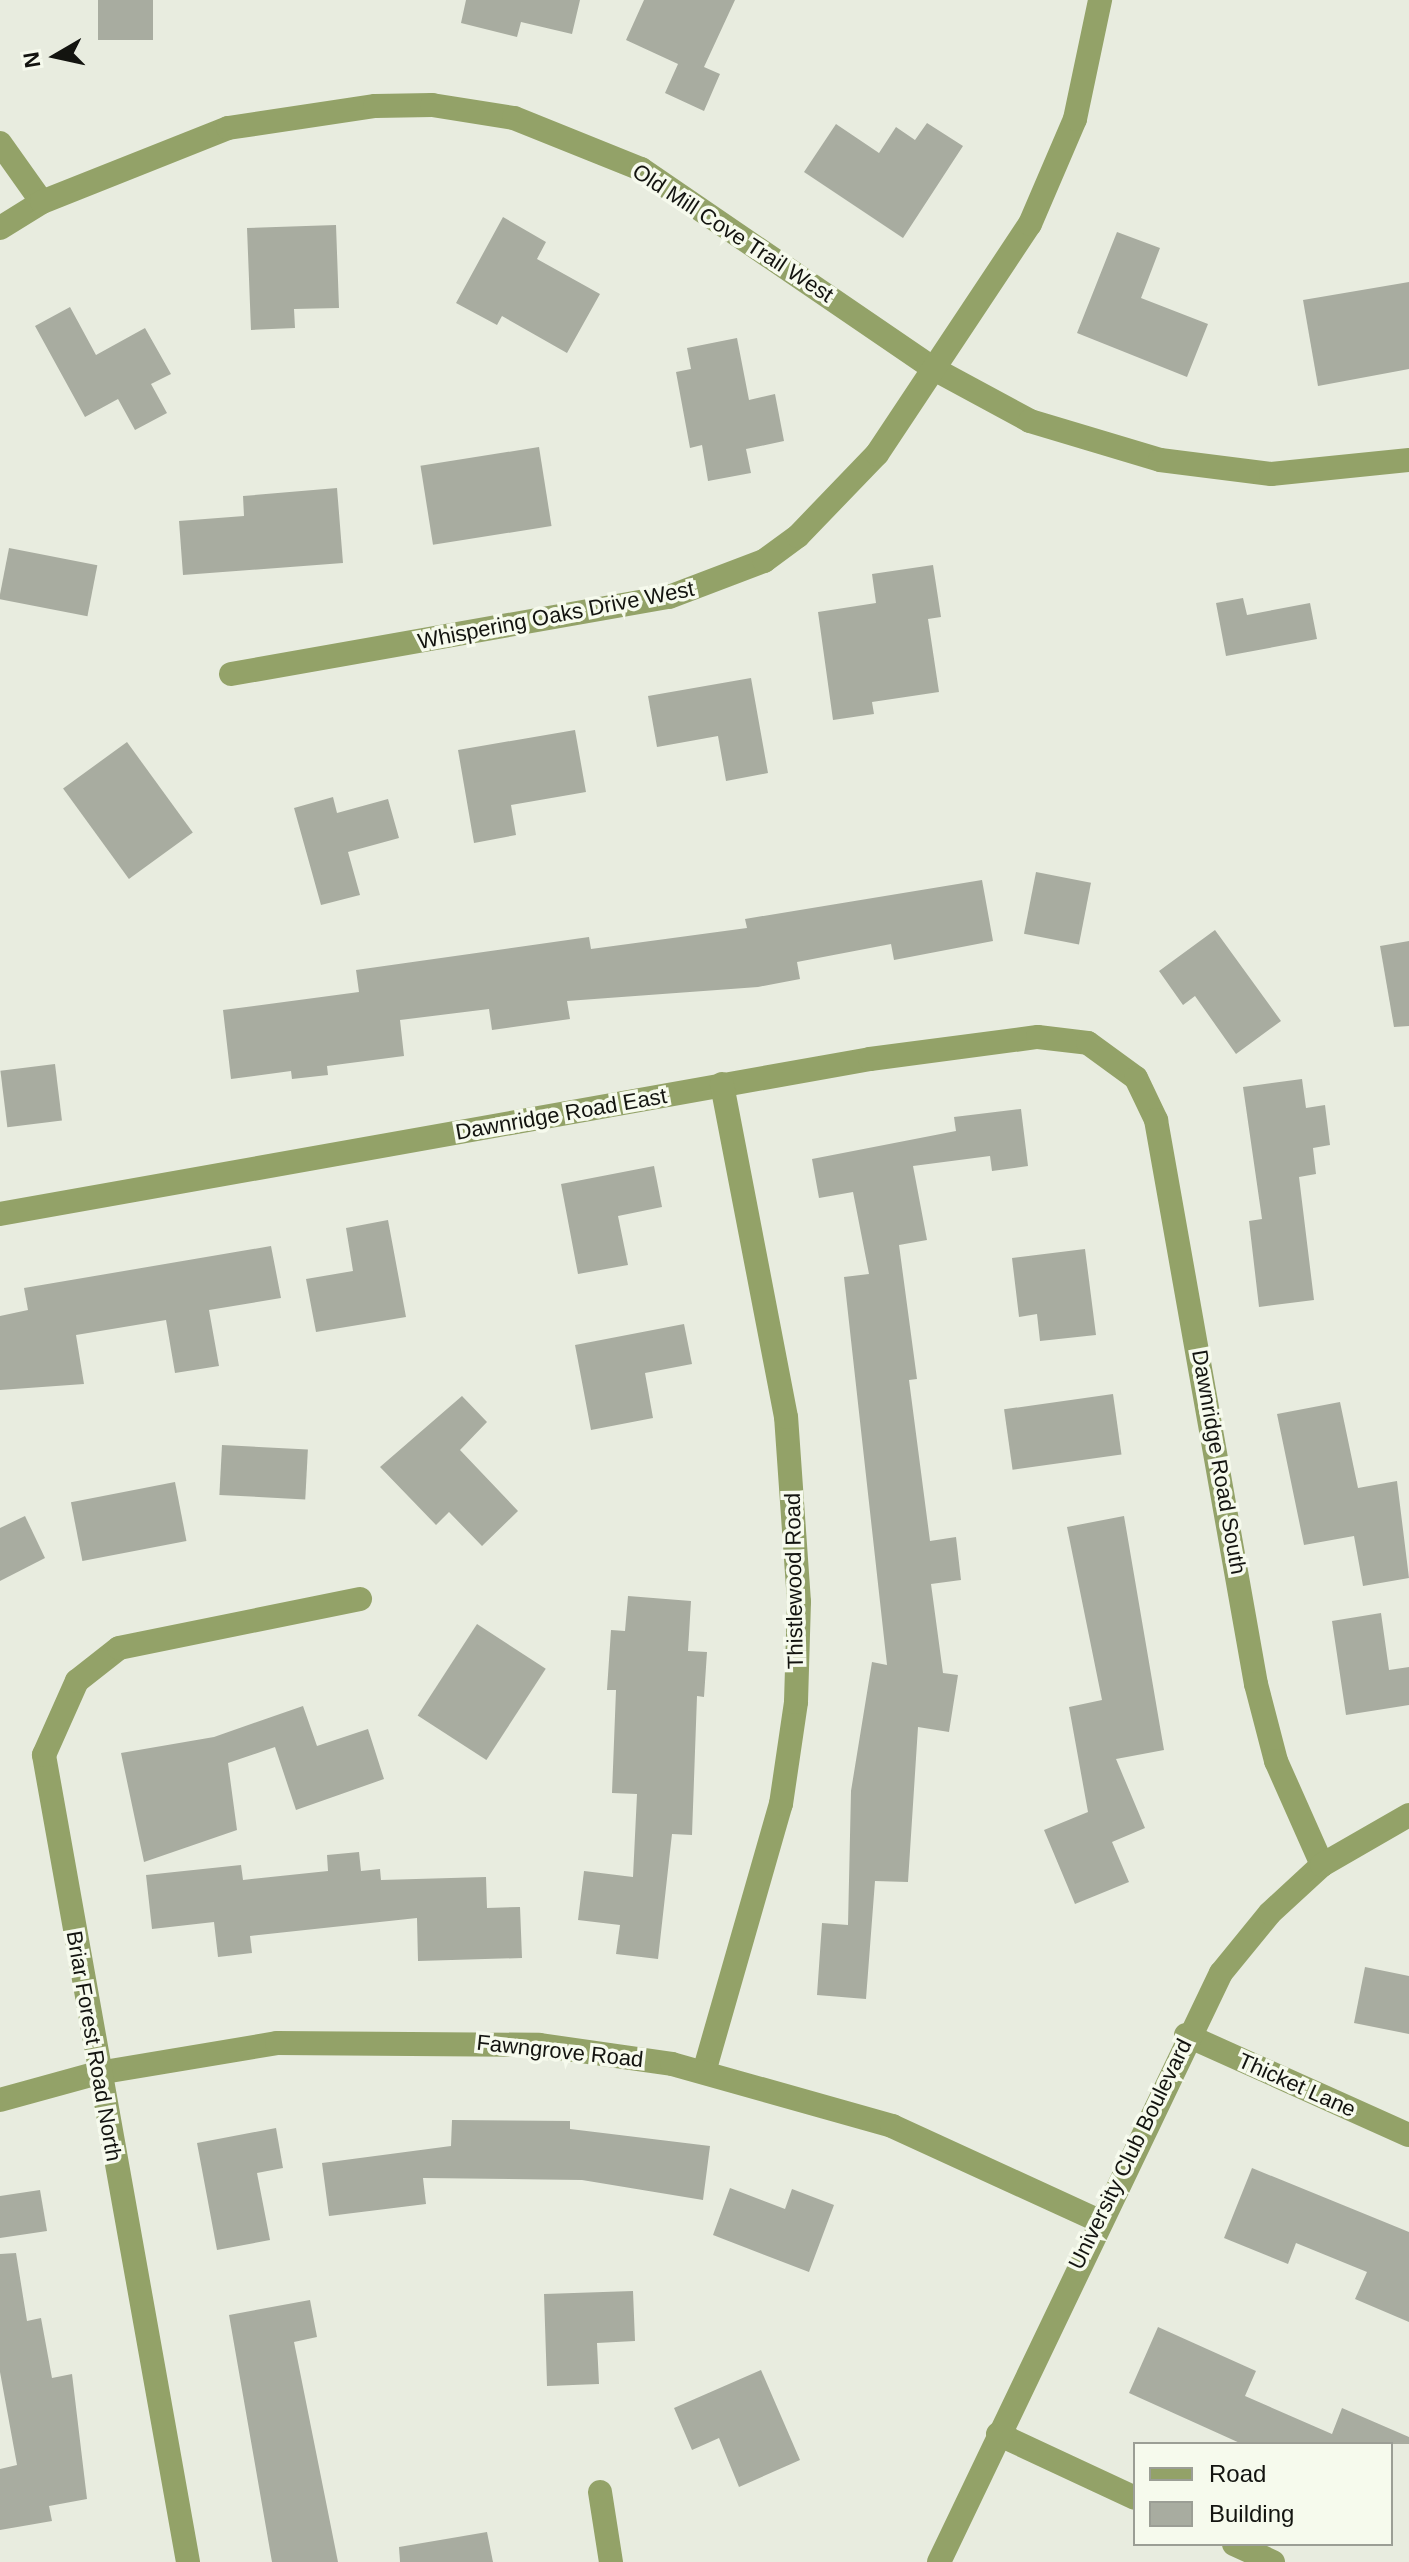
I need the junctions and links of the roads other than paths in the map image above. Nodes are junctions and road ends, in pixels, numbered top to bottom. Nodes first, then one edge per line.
1 (1100, 0) edge
2 (0, 143) edge
3 (42, 202) junction
4 (0, 228) edge
5 (934, 369) junction
6 (1409, 460) edge
7 (231, 674) dead end
8 (1118, 1062) joint
9 (722, 1084) junction
10 (0, 1214) edge
11 (360, 1599) dead end
12 (1409, 1815) edge
13 (1322, 1865) junction
14 (1186, 2035) junction
15 (704, 2072) junction
16 (98, 2073) junction
17 (0, 2100) edge
18 (1409, 2135) edge
19 (1097, 2220) junction
20 (998, 2434) junction
21 (600, 2492) dead end
22 (1133, 2497) edge
23 (1238, 2546) edge
24 (188, 2562) edge
25 (611, 2562) edge
26 (939, 2562) edge
27 (1273, 2562) edge

1 - 5 street, Whispering Oaks Drive West
2 - 3 street
3 - 4 street, Old Mill Cove Trail West
3 - 5 street, Old Mill Cove Trail West
5 - 6 street, Old Mill Cove Trail West
5 - 7 street, Whispering Oaks Drive West
8 - 9 street, Dawnridge Road East
8 - 13 street, Dawnridge Road South
9 - 10 street, Dawnridge Road East
9 - 15 street, Thistlewood Road
11 - 16 street, Briar Forest Road North
12 - 13 street, University Club Boulevard
13 - 14 street, University Club Boulevard
14 - 18 street, Thicket Lane
14 - 19 street, University Club Boulevard
15 - 16 street, Fawngrove Road
15 - 19 street, Fawngrove Road
16 - 17 street, Fawngrove Road
16 - 24 street, Briar Forest Road North
19 - 20 street, University Club Boulevard
20 - 22 street
20 - 26 street, University Club Boulevard
21 - 25 street
23 - 27 street

